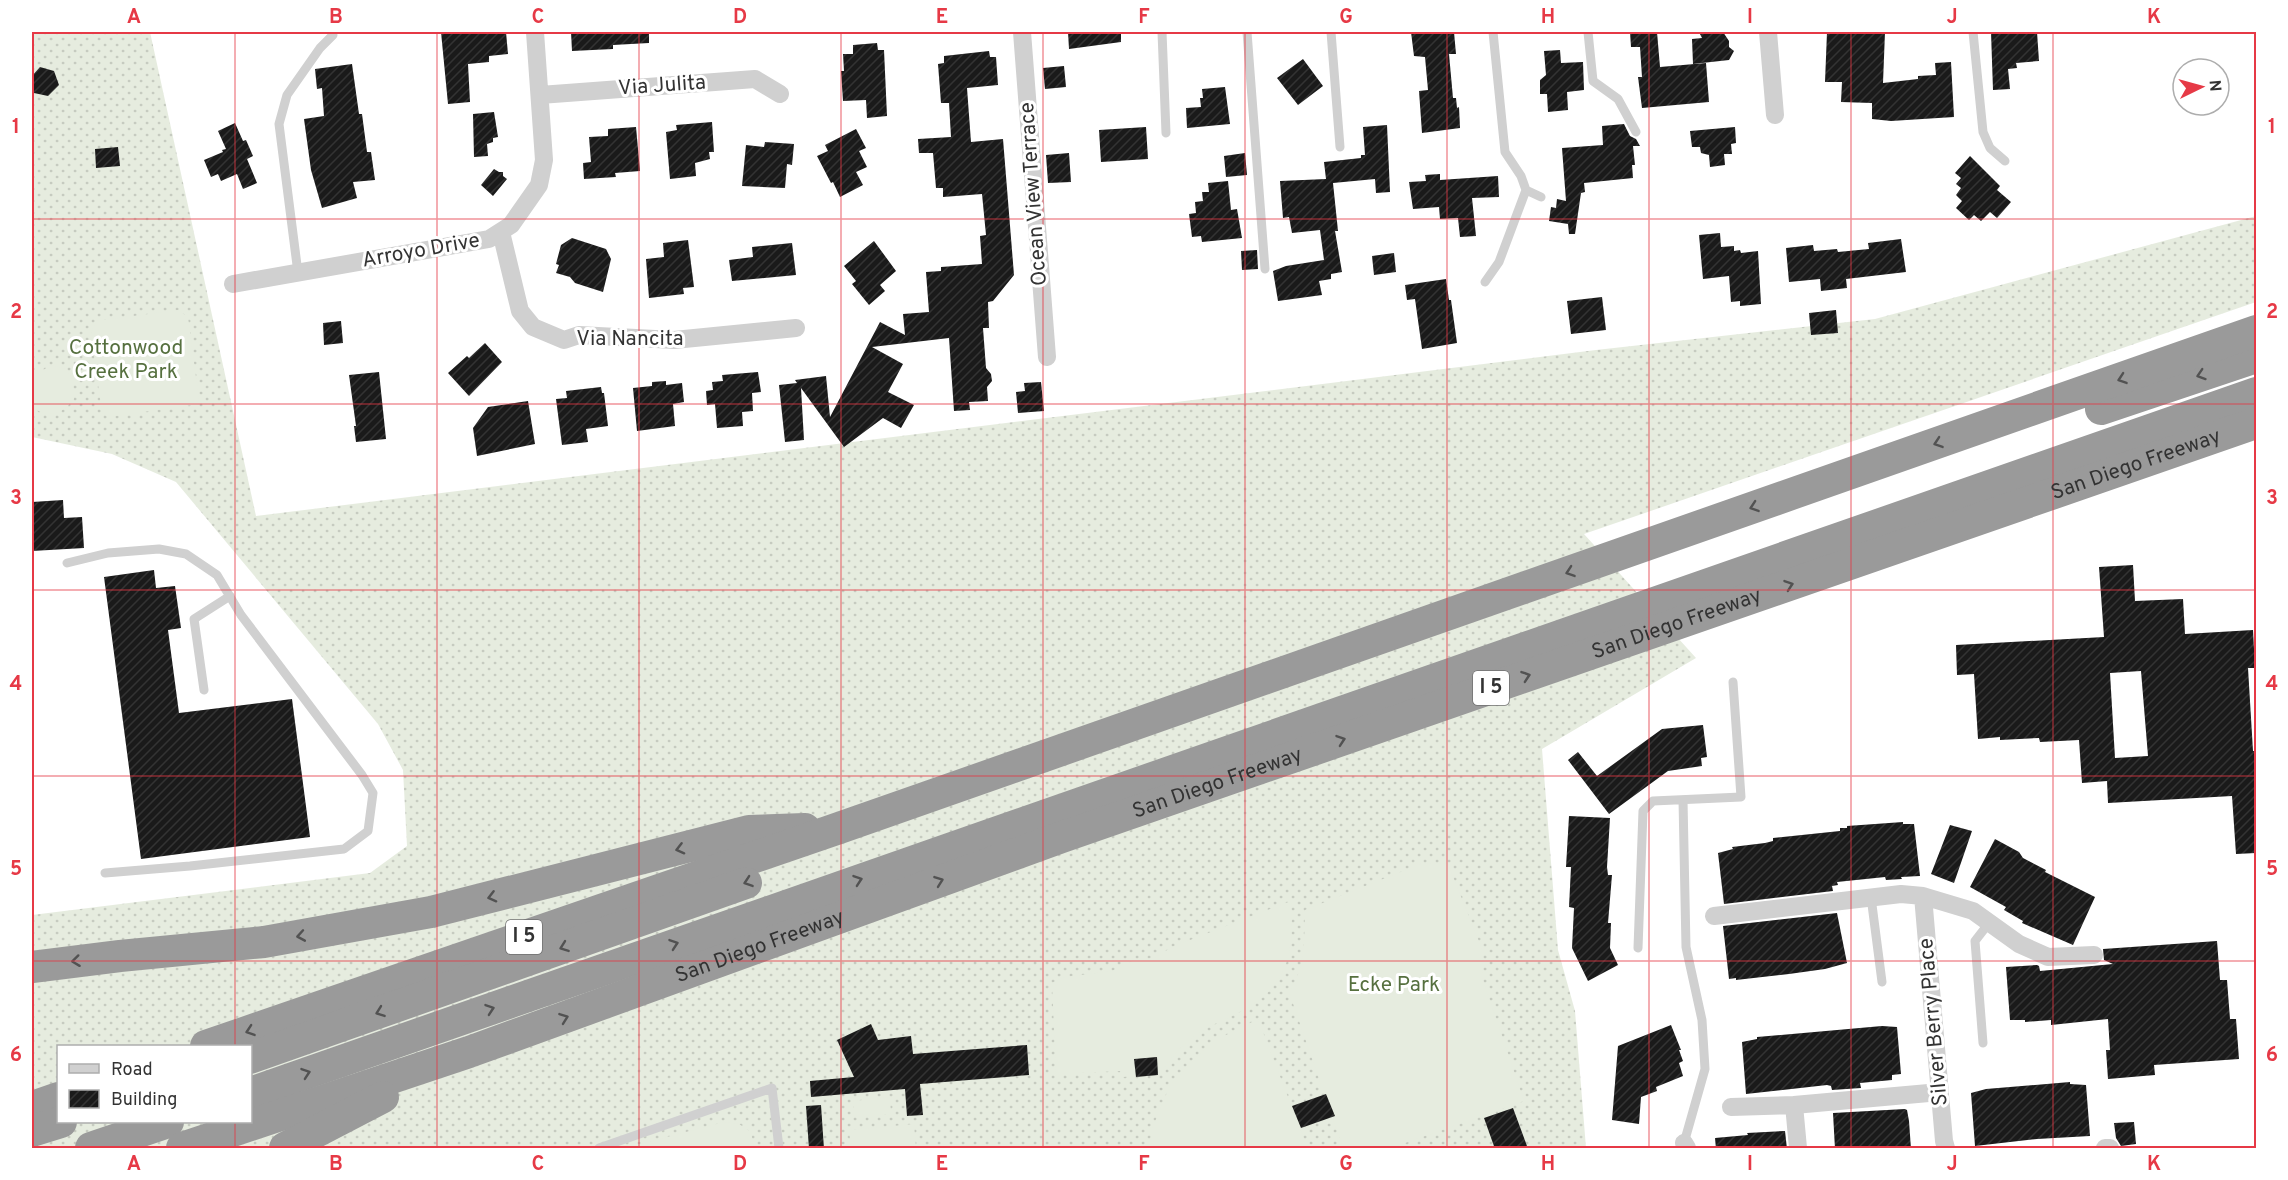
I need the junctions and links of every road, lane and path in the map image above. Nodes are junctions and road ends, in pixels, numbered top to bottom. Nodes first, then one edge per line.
1 (535, 32) edge
2 (1022, 32) edge
3 (1162, 32) edge
4 (1247, 32) edge
5 (1331, 32) edge
6 (1493, 32) edge
7 (1588, 32) edge
8 (1767, 32) edge
9 (1973, 32) edge
10 (333, 35) dead end
11 (780, 94) dead end
12 (540, 95) junction
13 (1775, 115) dead end
14 (1636, 132) dead end
15 (1166, 133) dead end
16 (1340, 147) dead end
17 (2005, 162) dead end
18 (1526, 190) junction
19 (1541, 197) dead end
20 (501, 232) junction
21 (1265, 269) dead end
22 (298, 273) junction
23 (1485, 282) dead end
24 (233, 284) dead end
25 (796, 328) dead end
26 (2256, 332) edge
27 (1047, 357) dead end
28 (2256, 357) edge
29 (2256, 393) edge
30 (2256, 423) edge
31 (67, 563) dead end
32 (230, 596) junction
33 (1733, 682) dead end
34 (204, 690) dead end
35 (1683, 800) junction
36 (842, 827) junction
37 (105, 873) dead end
38 (1923, 896) junction
39 (1871, 897) junction
40 (1714, 916) dead end
41 (1989, 923) junction
42 (1638, 948) dead end
43 (2094, 955) dead end
44 (32, 967) edge
45 (1882, 982) dead end
46 (1983, 1043) dead end
47 (212, 1045) edge
48 (469, 1052) junction
49 (252, 1057) edge
50 (252, 1092) edge
51 (1940, 1092) junction
52 (57, 1098) edge
53 (1794, 1105) junction
54 (32, 1107) edge
55 (1731, 1107) dead end
56 (58, 1123) edge
57 (165, 1123) edge
58 (32, 1131) edge
59 (1683, 1147) edge
60 (2110, 1148) edge
61 (91, 1149) edge
62 (182, 1149) edge
63 (285, 1149) edge
64 (599, 1149) edge
65 (779, 1149) edge
66 (1798, 1149) edge
67 (1946, 1149) edge
68 (2105, 1149) edge

1 - 12 street, Arroyo Drive
2 - 27 street, Ocean View Terrace
3 - 15 lane
4 - 21 lane
5 - 16 lane
6 - 18 lane
7 - 14 lane
8 - 13 street
9 - 17 lane
10 - 22 lane
11 - 12 street, Via Julita
12 - 20 street, Arroyo Drive
18 - 19 lane
18 - 23 lane
20 - 22 street, Arroyo Drive
20 - 25 street, Via Nancita
22 - 24 street, Arroyo Drive
26 -> 36 highway, I 5
28 -> 49 highway
50 -> 29 highway
48 -> 30 highway, San Diego Freeway / I 5
31 - 32 lane
32 - 34 lane
32 - 37 lane
33 - 35 lane
35 - 42 lane
35 - 59 lane
36 -> 44 highway
36 -> 47 highway, I 5
38 - 39 street
38 - 41 street
38 - 51 street, Silver Berry Place
39 - 40 street
39 - 45 lane
41 - 43 street
41 - 46 lane
48 - 62 highway, San Diego Freeway / I 5
48 - 63 highway
51 - 53 street
51 - 67 street, Silver Berry Place
52 - 54 highway
53 - 55 street
53 - 66 street
56 - 58 highway
57 - 61 highway
60 - 68 street
64 - 65 lane

